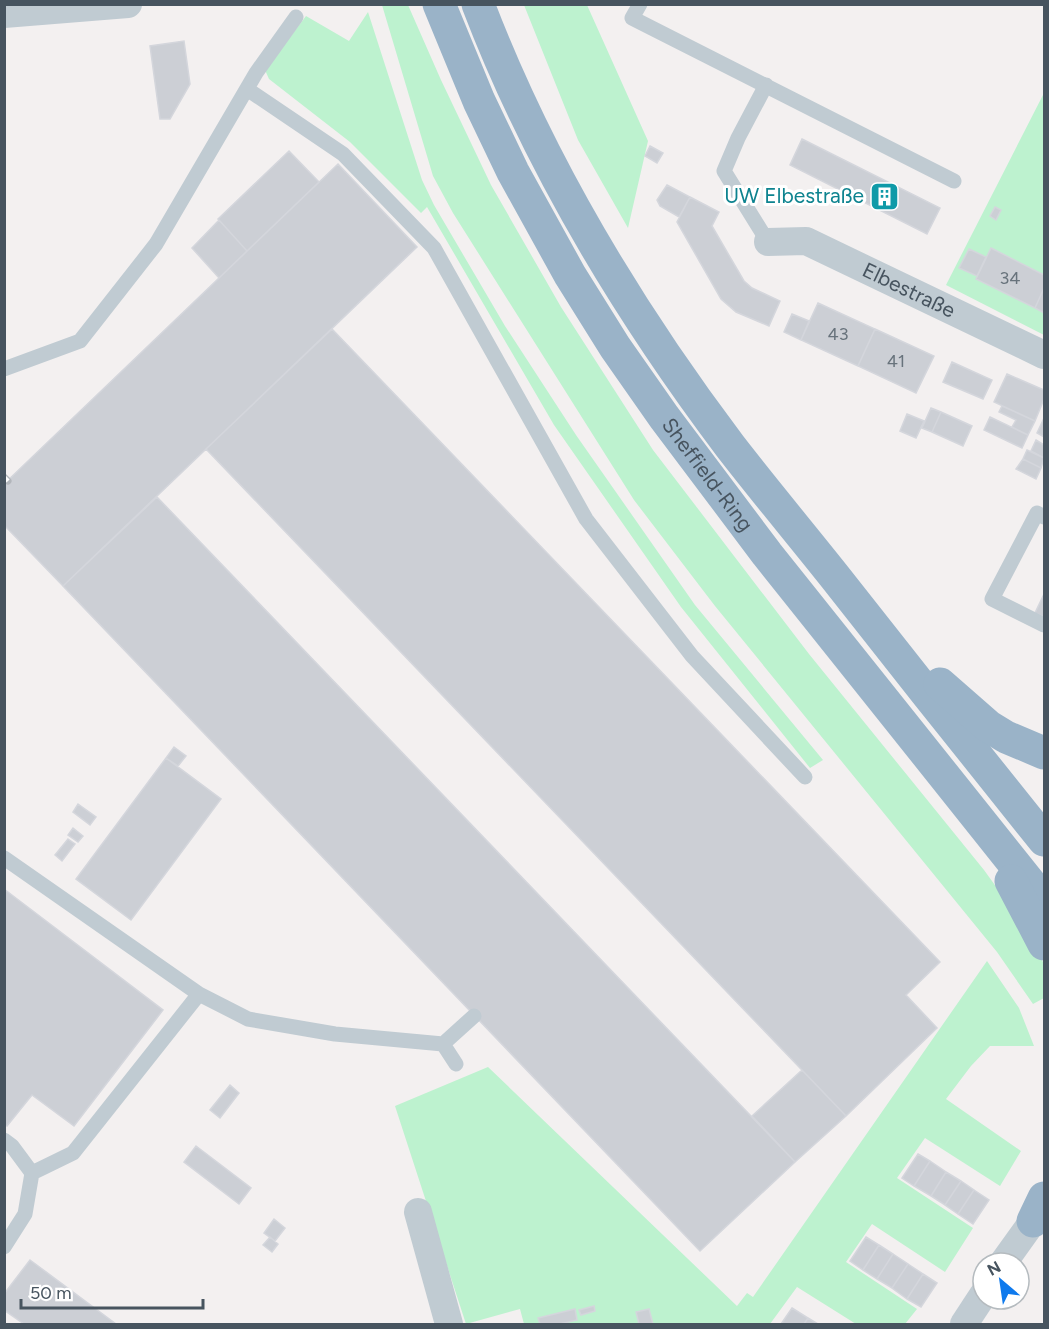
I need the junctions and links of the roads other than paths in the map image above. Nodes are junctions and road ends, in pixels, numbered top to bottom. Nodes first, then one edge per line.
1 (128, 4) edge
2 (440, 4) edge
3 (478, 4) edge
4 (640, 4) edge
5 (91, 6) edge
6 (50, 7) edge
7 (4, 14) edge
8 (296, 17) dead end
9 (766, 85) junction
10 (247, 89) junction
11 (954, 181) dead end
12 (768, 242) joint
13 (1044, 354) edge
14 (4, 369) edge
15 (1044, 517) edge
16 (867, 618) junction
17 (1044, 625) edge
18 (1044, 753) edge
19 (806, 777) dead end
20 (977, 815) junction
21 (1044, 840) edge
22 (4, 858) edge
23 (1044, 901) edge
24 (1044, 944) edge
25 (199, 993) junction
26 (474, 1016) dead end
27 (443, 1044) junction
28 (456, 1064) dead end
29 (4, 1140) edge
30 (32, 1173) junction
31 (1041, 1210) edge
32 (418, 1212) dead end
33 (4, 1247) edge
34 (1012, 1251) edge
35 (973, 1311) edge
36 (449, 1324) edge
37 (964, 1324) edge

1 - 5 street
2 - 20 highway, Sheffield-Ring
3 - 16 highway, Sheffield-Ring
4 - 9 lane
5 - 6 street
6 - 7 street
8 - 10 lane
9 - 11 lane
9 - 12 lane
10 - 14 lane
10 - 19 lane
12 - 13 street, Elbestraße
15 - 17 lane
16 - 18 highway
16 - 21 highway, Sheffield-Ring
20 - 23 highway, Sheffield-Ring
20 - 24 highway
22 - 25 lane
25 - 27 lane
25 - 30 lane
26 - 27 lane
27 - 28 lane
29 - 30 lane
30 - 33 lane
31 - 34 street
32 - 36 street
35 - 37 street

